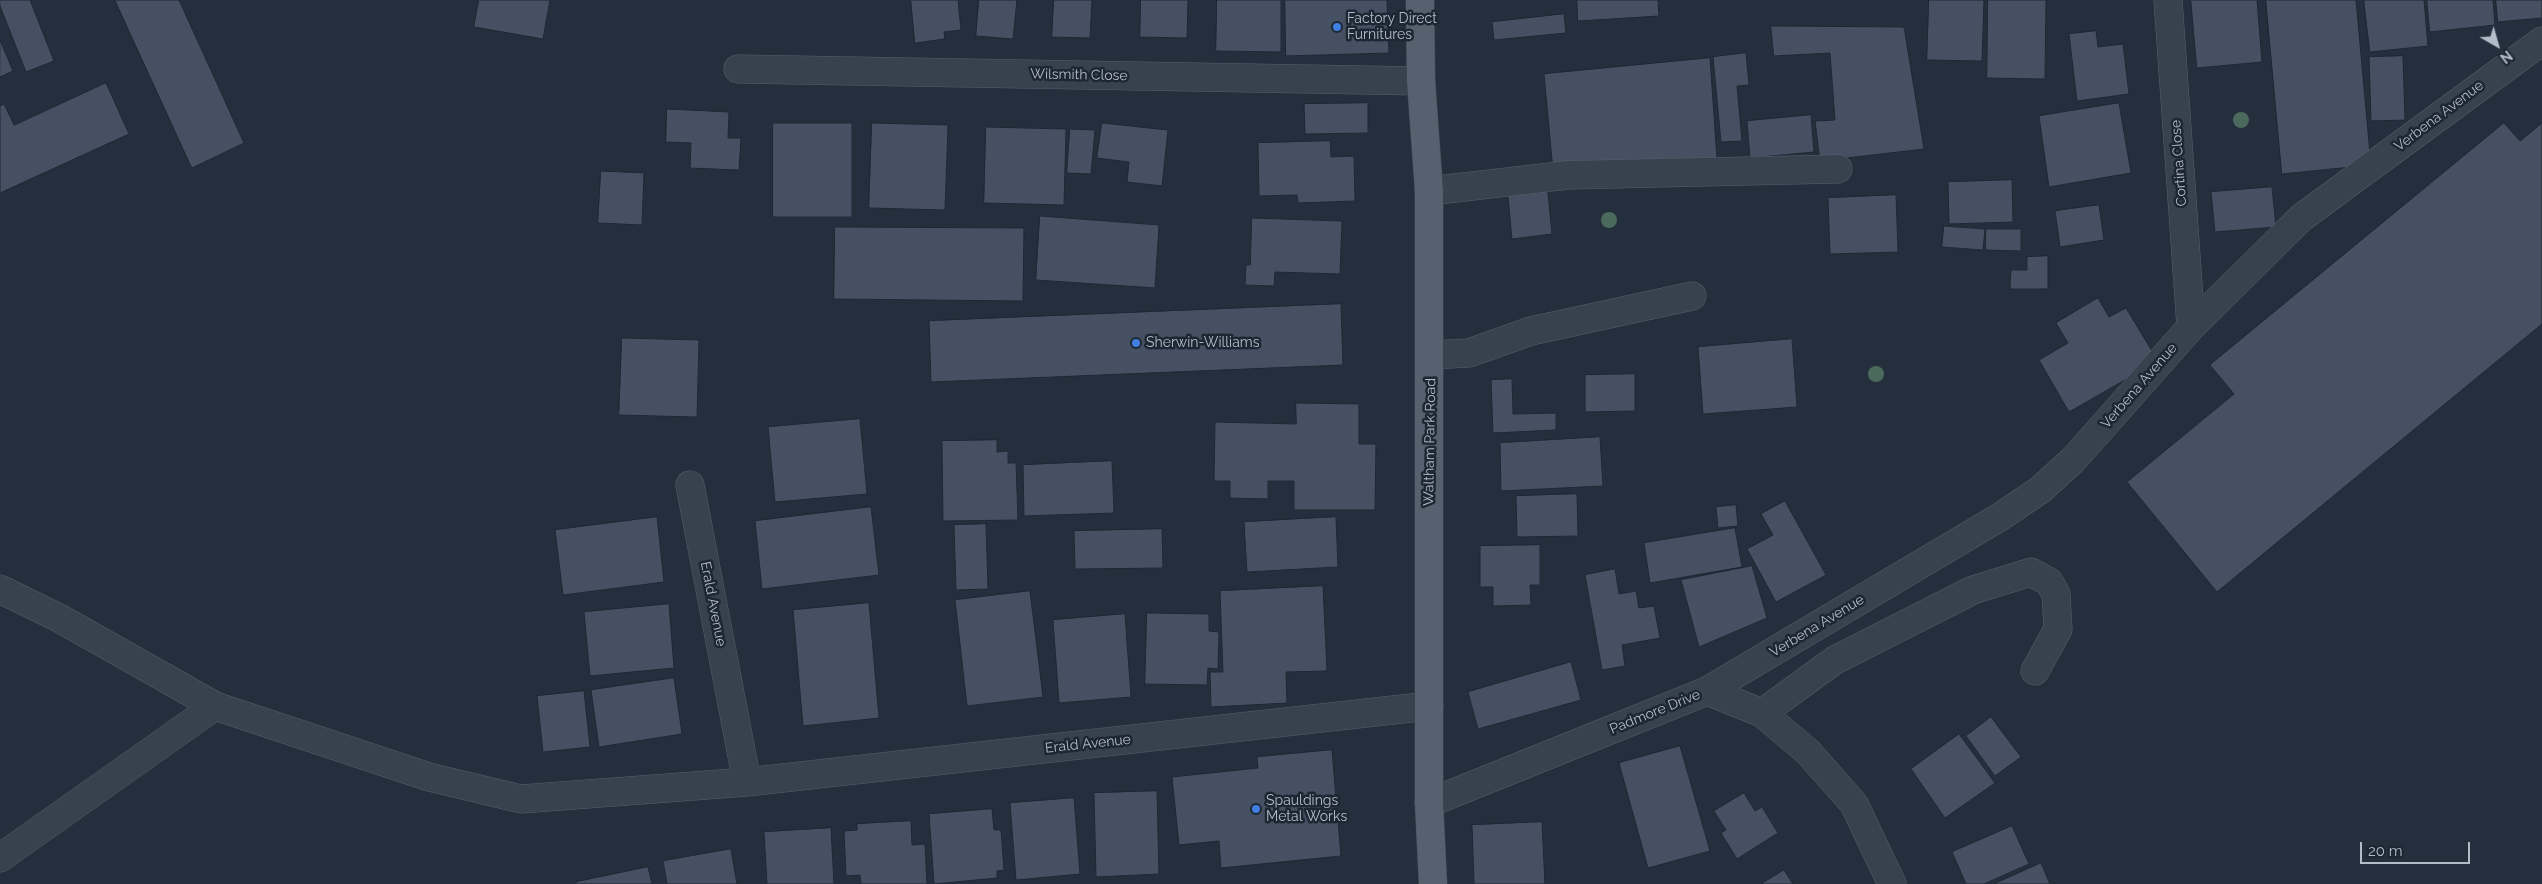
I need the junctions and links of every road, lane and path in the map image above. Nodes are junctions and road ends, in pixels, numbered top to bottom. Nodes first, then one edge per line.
1 (1420, 0) edge
2 (2168, 0) edge
3 (2542, 41) edge
4 (738, 70) dead end
5 (1420, 81) junction
6 (1838, 169) dead end
7 (1429, 191) junction
8 (1692, 296) dead end
9 (2191, 327) junction
10 (1431, 355) junction
11 (690, 485) dead end
12 (0, 589) edge
13 (2035, 671) dead end
14 (1707, 691) junction
15 (215, 706) junction
16 (1429, 706) junction
17 (1762, 713) junction
18 (747, 782) junction
19 (1429, 803) junction
20 (0, 858) edge
21 (1433, 884) edge
22 (1892, 884) edge

1 - 5 main road, Waltham Park Road
2 - 9 street, Cortina Close
3 - 9 street, Verbena Avenue
4 - 5 street, Wilsmith Close
5 - 7 main road, Waltham Park Road
6 - 7 street
7 - 10 main road, Waltham Park Road
8 - 10 street
9 - 14 street, Verbena Avenue
10 - 16 main road, Waltham Park Road
11 - 18 street, Erald Avenue
12 - 15 street, Erald Avenue
13 - 17 street
14 - 17 street, Padmore Drive
14 - 19 street, Padmore Drive
15 - 18 street, Erald Avenue
15 - 20 street
16 - 18 street, Erald Avenue
16 - 19 main road, Waltham Park Road
17 - 22 street, Padmore Drive
19 - 21 main road, Waltham Park Road

